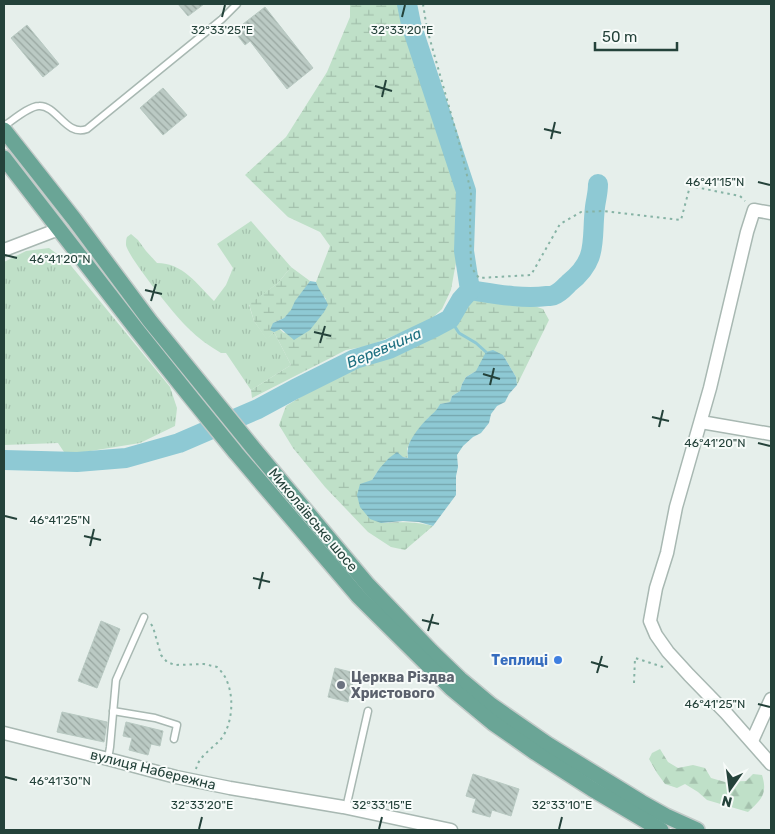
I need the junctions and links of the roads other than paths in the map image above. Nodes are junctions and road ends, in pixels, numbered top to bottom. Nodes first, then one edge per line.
1 (237, 4) edge
2 (4, 128) edge
3 (4, 158) edge
4 (771, 213) edge
5 (59, 229) junction
6 (4, 250) edge
7 (701, 422) junction
8 (771, 434) edge
9 (144, 617) road end
10 (771, 699) edge
11 (113, 711) junction
12 (368, 711) dead end
13 (4, 733) edge
14 (174, 739) dead end
15 (752, 741) junction
16 (108, 759) junction
17 (771, 764) edge
18 (346, 808) junction
19 (652, 828) edge
20 (451, 830) edge
21 (679, 830) edge
22 (697, 830) edge

1 - 2 lane
2 - 22 main road, Миколаївське шосе
3 - 5 main road, Миколаївське шосе
4 - 7 street
5 - 6 street
5 - 19 main road, Миколаївське шосе
7 - 8 street
7 - 15 street
9 - 11 lane
10 - 15 street
11 - 14 lane
11 - 16 lane
12 - 18 lane
13 - 16 street, вулиця Набережна
15 - 17 street
16 - 18 street, вулиця Набережна
18 - 20 street, вулиця Набережна
19 - 21 main road

